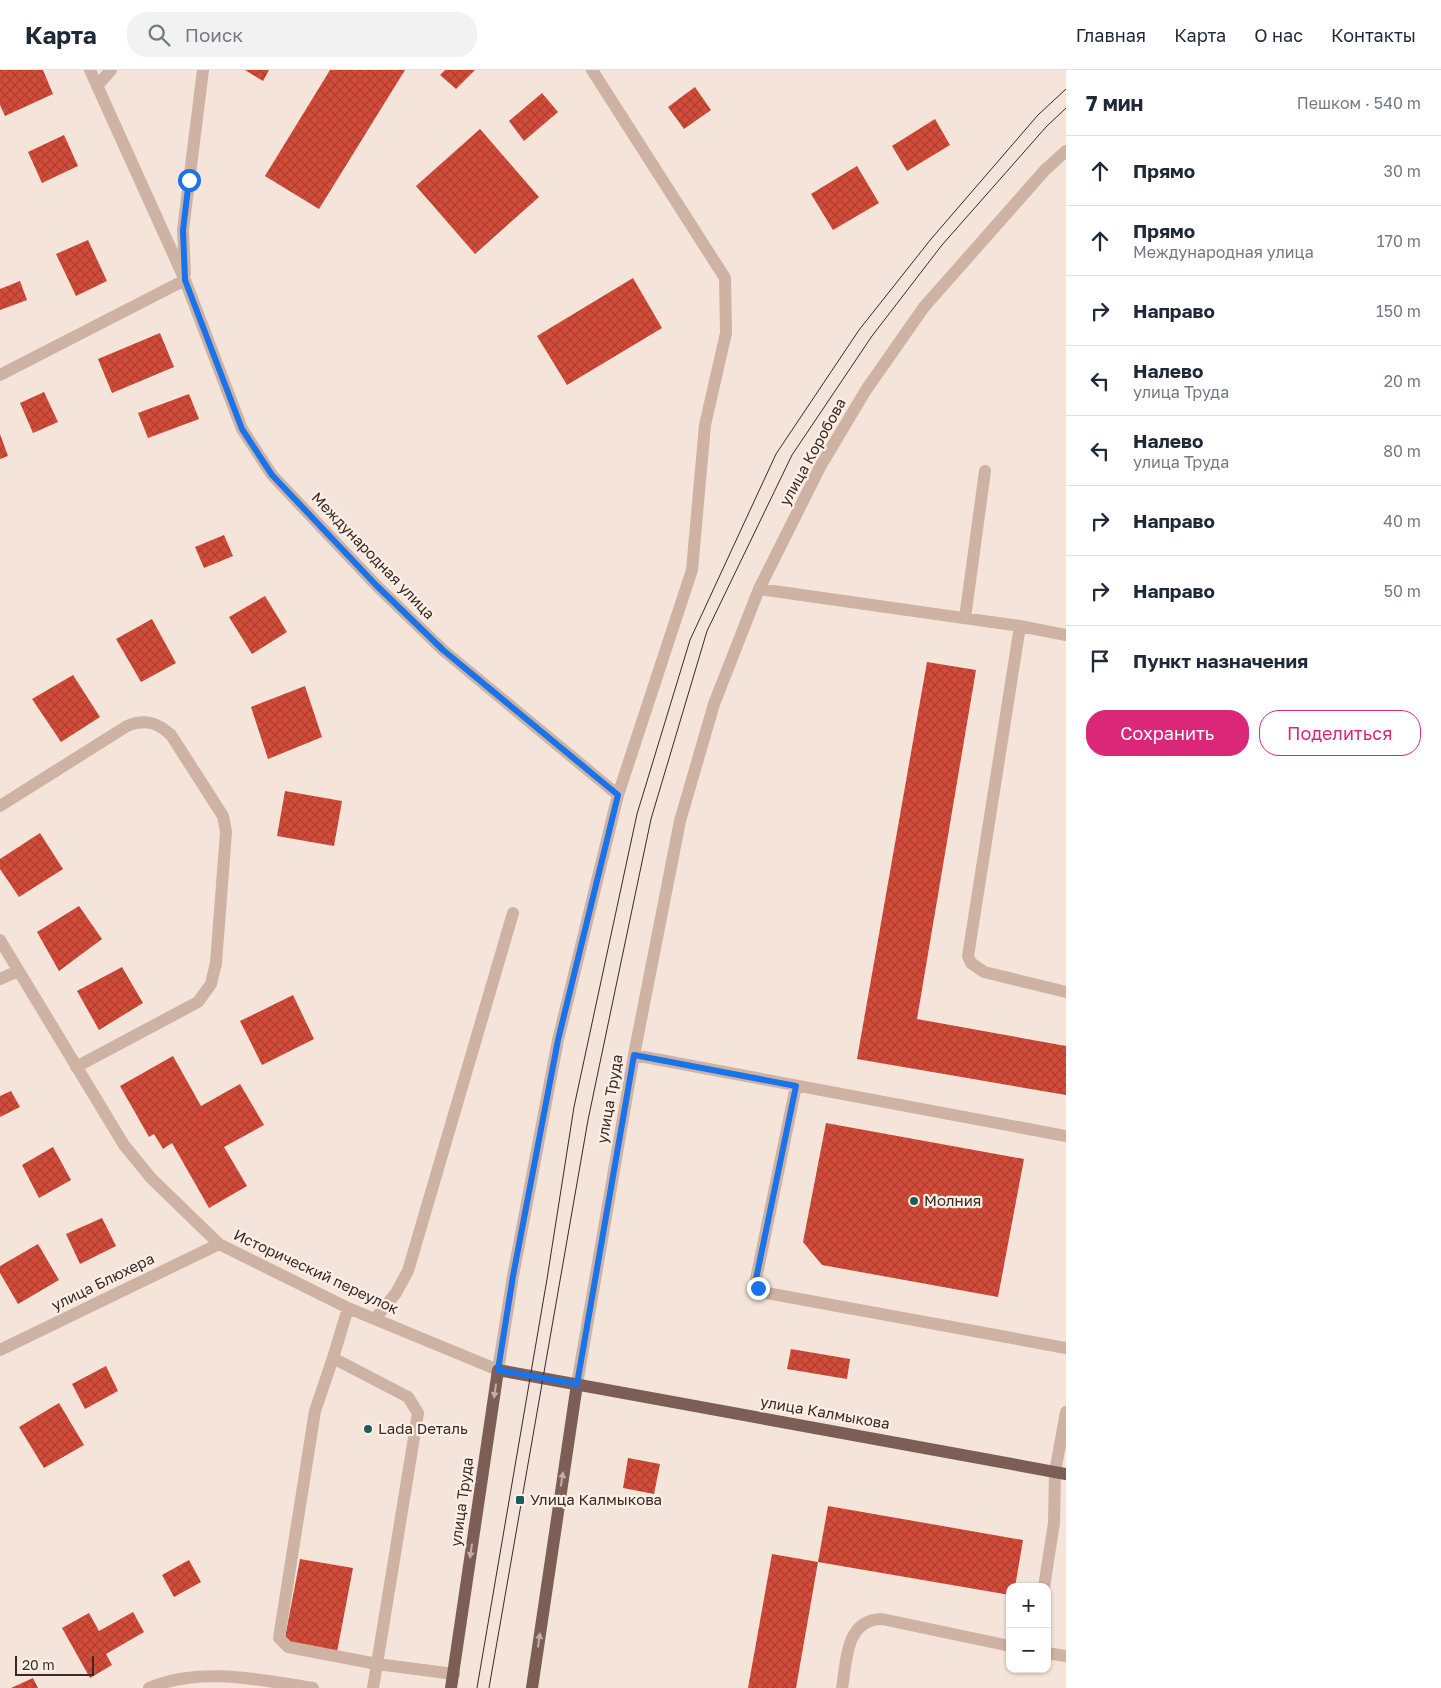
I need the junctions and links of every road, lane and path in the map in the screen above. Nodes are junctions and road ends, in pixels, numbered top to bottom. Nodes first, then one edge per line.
1 (90, 70) edge
2 (111, 70) edge
3 (203, 70) edge
4 (592, 70) edge
5 (97, 86) junction
6 (1066, 151) edge
7 (185, 280) junction
8 (0, 375) edge
9 (985, 470) dead end
10 (758, 589) junction
11 (965, 618) junction
12 (1020, 626) junction
13 (1066, 635) edge
14 (618, 795) junction
15 (0, 806) edge
16 (680, 822) joint
17 (513, 912) dead end
18 (0, 940) edge
19 (18, 971) junction
20 (0, 979) edge
21 (1066, 992) edge
22 (634, 1055) junction
23 (76, 1067) junction
24 (796, 1086) junction
25 (1066, 1136) edge
26 (219, 1244) junction
27 (348, 1308) junction
28 (375, 1319) junction
29 (1066, 1348) edge
30 (0, 1350) edge
31 (333, 1358) junction
32 (498, 1370) junction
33 (577, 1384) junction
34 (1066, 1412) edge
35 (1060, 1473) edge
36 (1045, 1583) edge
37 (1006, 1645) edge
38 (1051, 1654) edge
39 (1066, 1656) edge
40 (377, 1664) junction
41 (454, 1674) junction
42 (270, 1685) edge
43 (149, 1688) edge
44 (313, 1688) edge
45 (373, 1688) edge
46 (451, 1688) edge
47 (532, 1688) edge
48 (842, 1688) edge

1 - 5 street, Международная улица
2 - 5 street
3 - 7 street
4 - 14 street
5 - 7 street, Международная улица
6 - 10 street, улица Коробова
7 - 8 street
7 - 14 street, Международная улица
9 - 11 street
10 - 11 street
10 - 16 street, улица Коробова
11 - 12 street
12 - 13 street
12 - 21 street
14 - 32 street
15 - 23 street
16 - 22 street, улица Труда
17 - 28 street
18 - 19 street, Исторический переулок
19 - 20 street
19 - 23 street, Исторический переулок
22 - 24 street
22 - 33 street, улица Труда
23 - 26 street, Исторический переулок
24 - 25 street
24 - 29 street
26 - 27 street, Исторический переулок
26 - 30 street, улица Блюхера
27 - 28 street, Исторический переулок
27 - 31 street
28 - 32 street, Исторический переулок
31 - 40 street
31 - 40 street
32 - 33 main road
32 -> 41 main road, улица Труда
33 - 35 main road, улица Калмыкова
47 -> 33 main road, улица Труда
34 - 35 street
35 - 36 street
37 - 48 street
38 - 39 street
40 - 41 street
40 - 45 street
41 - 46 main road, улица Труда
42 - 43 street
42 - 44 street

